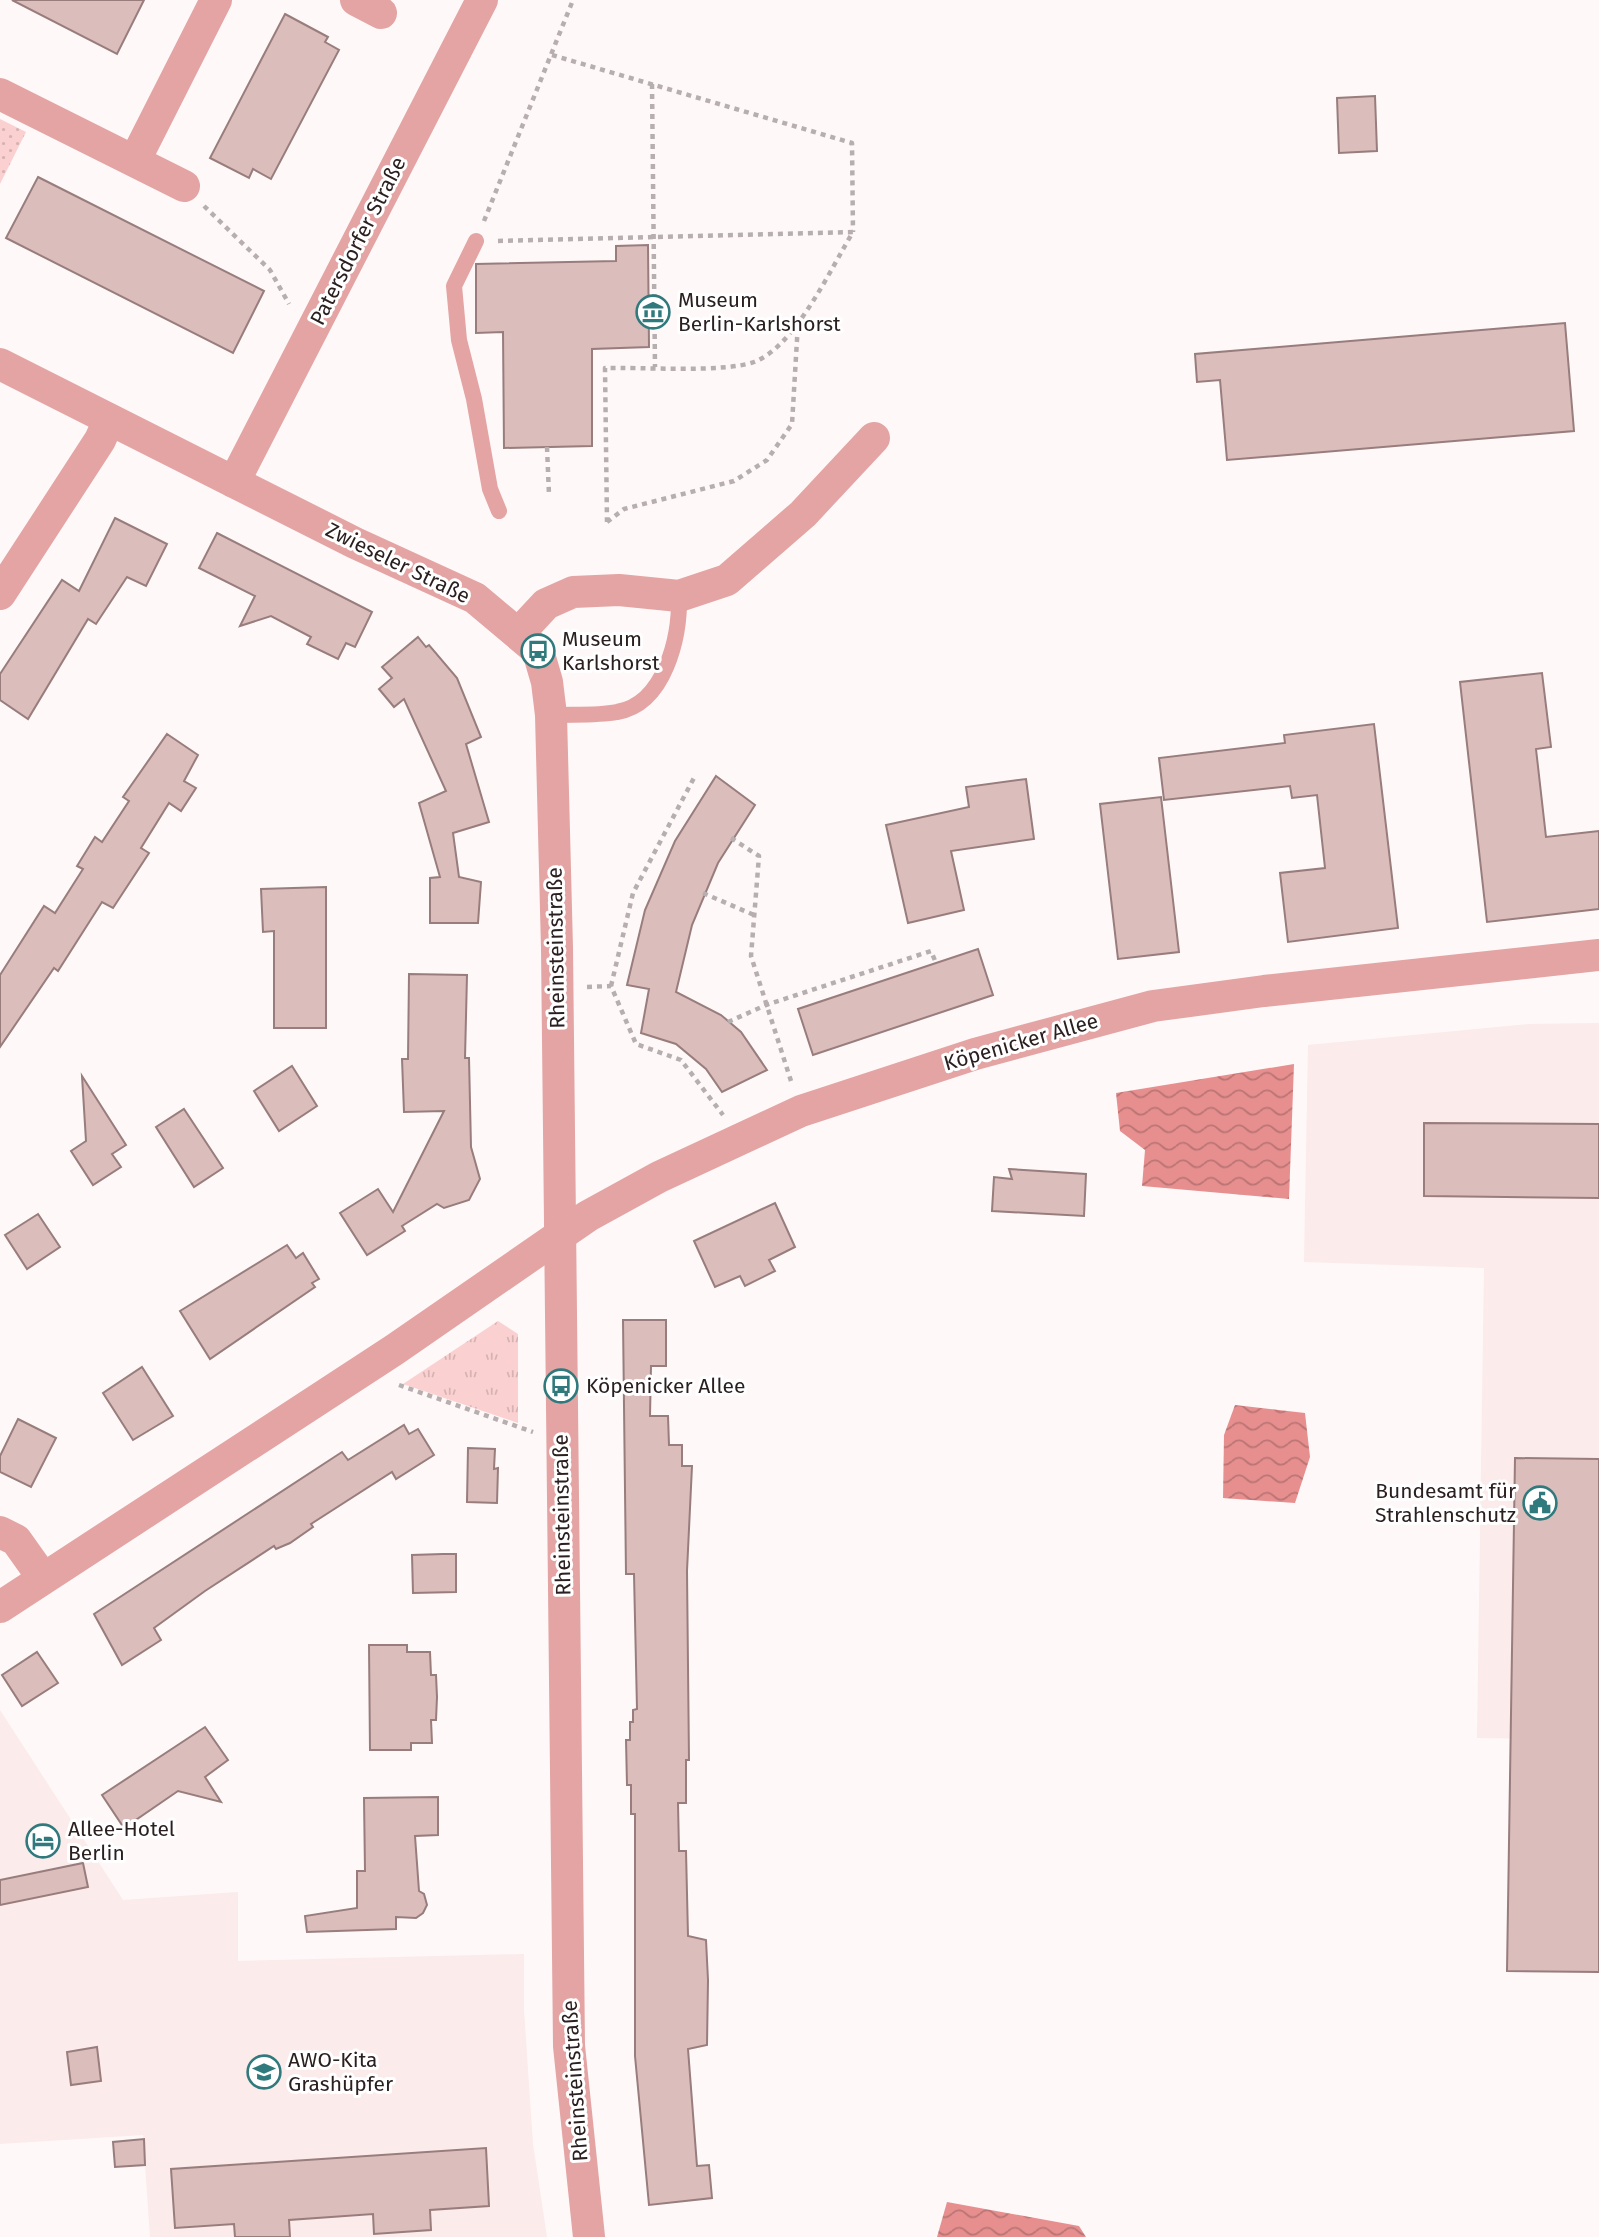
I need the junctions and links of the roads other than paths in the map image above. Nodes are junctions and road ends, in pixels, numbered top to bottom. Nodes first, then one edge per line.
1 (216, 0) edge
2 (482, 0) edge
3 (0, 94) edge
4 (135, 160) junction
5 (184, 186) road end
6 (476, 241) road end
7 (0, 364) edge
8 (109, 420) junction
9 (874, 438) dead end
10 (234, 482) junction
11 (499, 511) dead end
12 (0, 594) edge
13 (679, 596) junction
14 (519, 633) junction
15 (551, 715) junction
16 (1599, 955) edge
17 (560, 1238) junction
18 (0, 1532) edge
19 (43, 1578) junction
20 (0, 1606) edge
21 (589, 2237) edge

1 - 4 street
2 - 10 street, Patersdorfer Straße
3 - 4 street
4 - 5 street
6 - 11 lane
7 - 8 street, Zwieseler Straße
8 - 10 street, Zwieseler Straße
8 - 12 street
9 - 13 street
10 - 14 street, Zwieseler Straße
13 - 14 street
13 - 15 lane
14 - 15 street, Rheinsteinstraße
15 - 17 street, Rheinsteinstraße
16 - 17 street, Köpenicker Allee
17 - 19 street, Köpenicker Allee
17 - 21 street, Rheinsteinstraße
18 - 19 street
19 - 20 street, Köpenicker Allee

